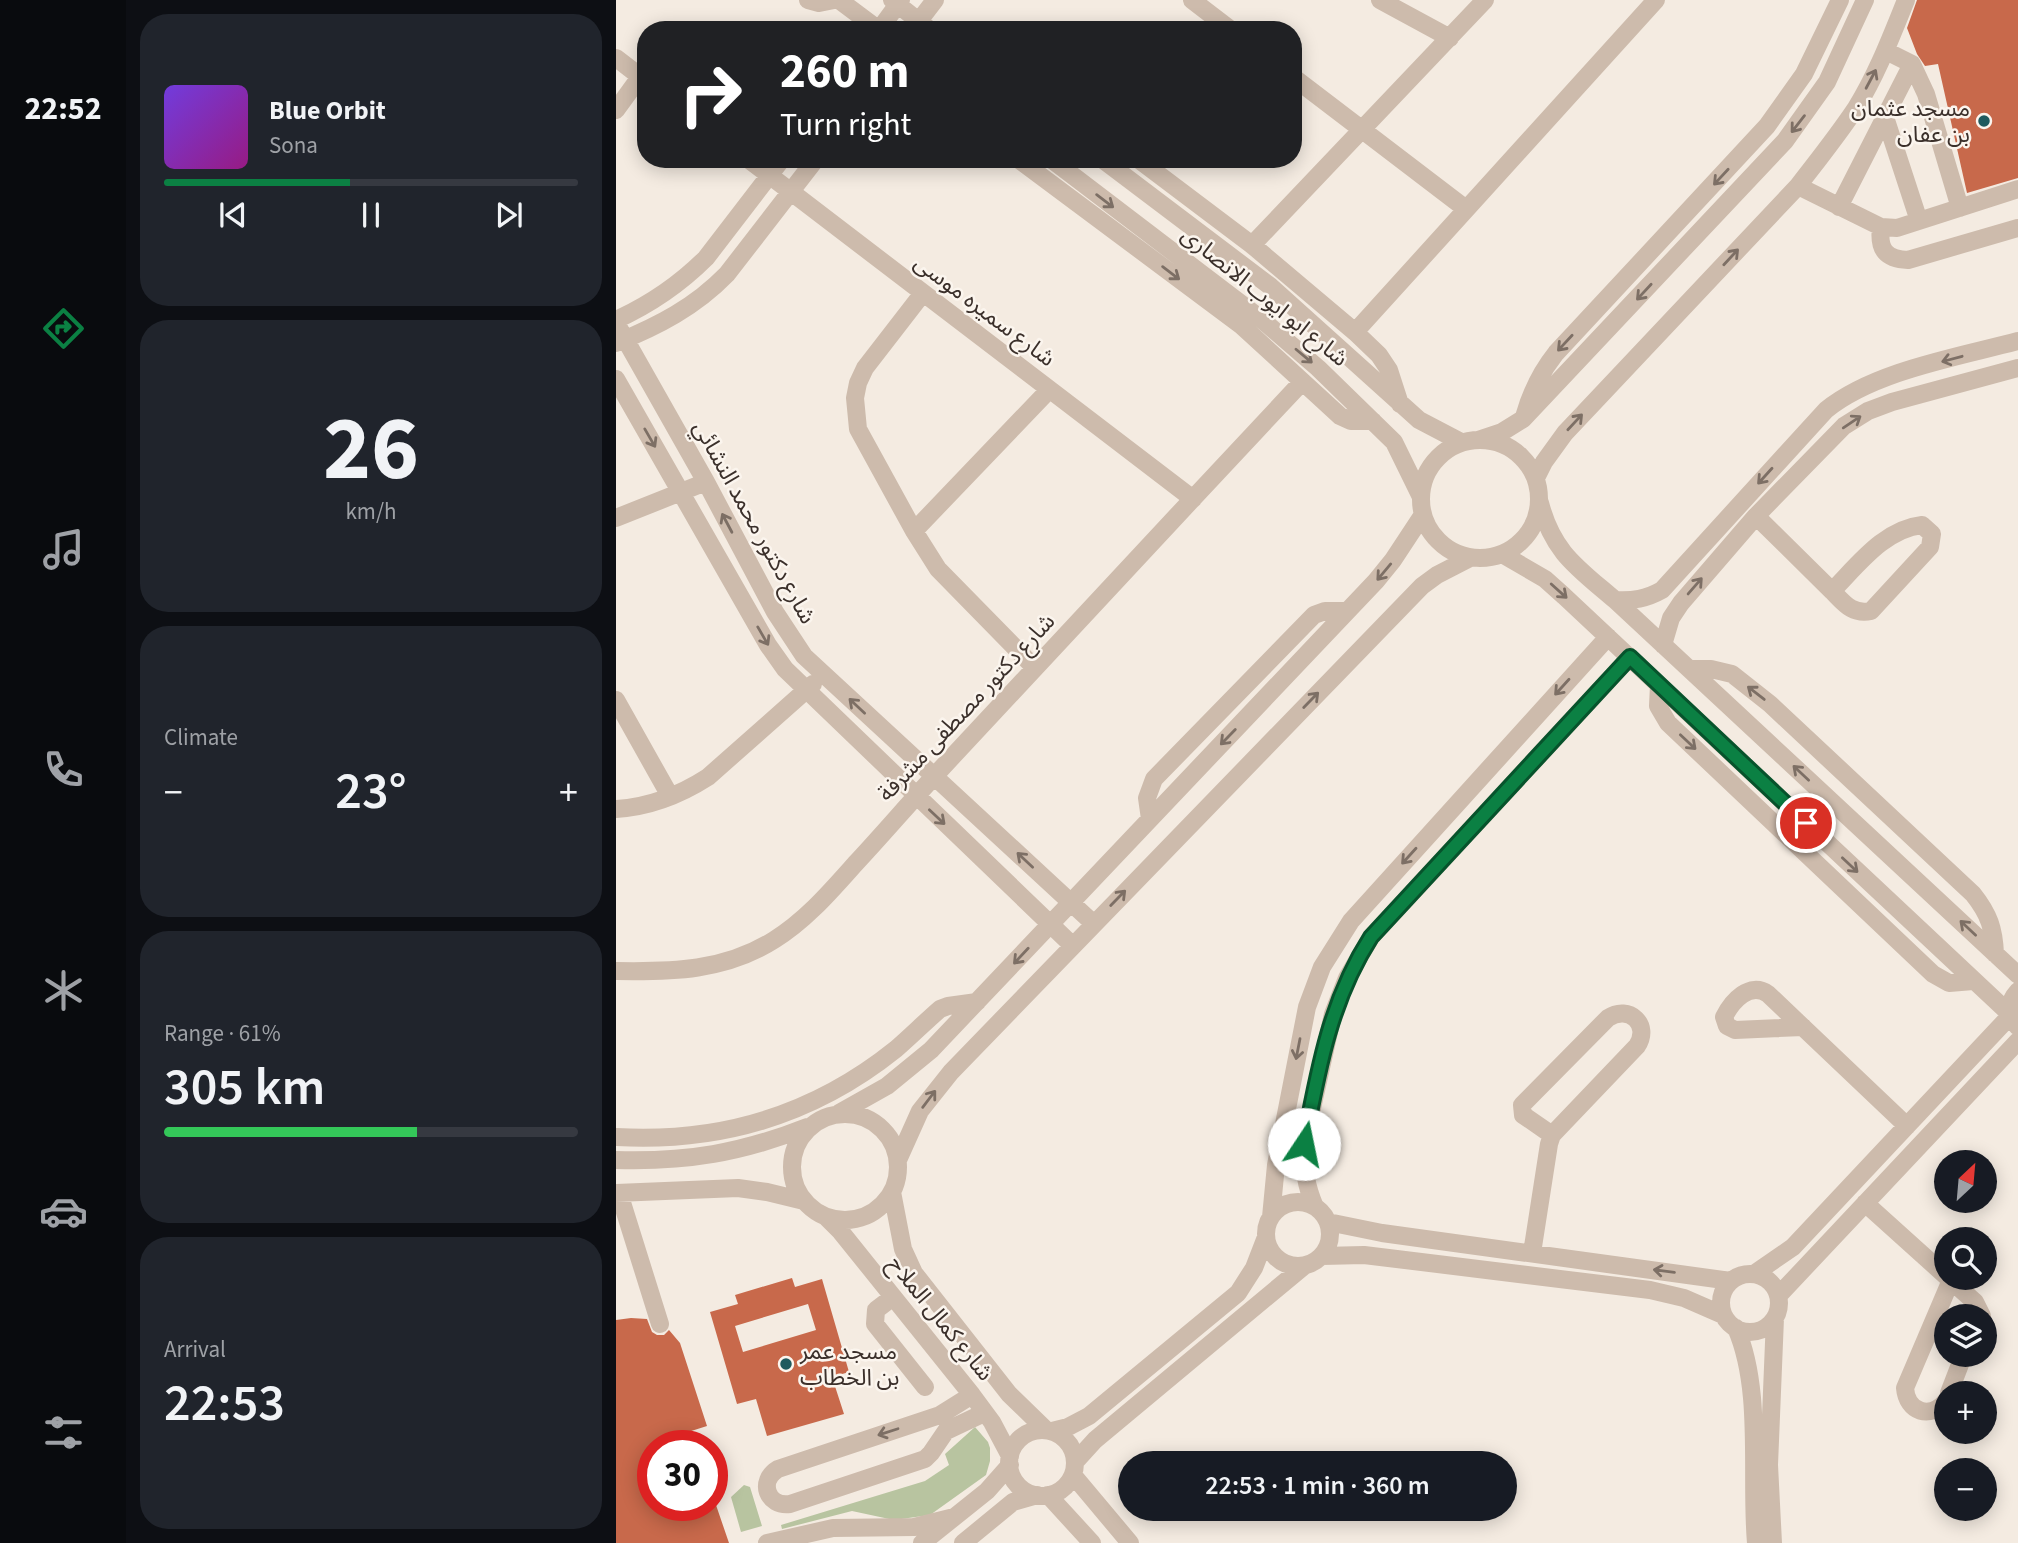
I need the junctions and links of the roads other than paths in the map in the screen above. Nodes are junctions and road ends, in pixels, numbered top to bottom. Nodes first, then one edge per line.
1 (808, 0) edge
2 (836, 0) edge
3 (935, 0) edge
4 (1192, 0) edge
5 (1380, 0) edge
6 (1485, 0) edge
7 (1656, 0) edge
8 (1840, 0) edge
9 (1865, 0) edge
10 (1906, 0) edge
11 (897, 1) edge
12 (866, 21) edge
13 (885, 21) edge
14 (915, 21) edge
15 (924, 21) edge
16 (1219, 21) edge
17 (1450, 37) junction
18 (1886, 51) junction
19 (616, 58) edge
20 (1912, 64) junction
21 (637, 74) edge
22 (1302, 84) edge
23 (637, 86) edge
24 (616, 110) edge
25 (1885, 117) junction
26 (1362, 130) junction
27 (760, 168) edge
28 (776, 168) edge
29 (809, 168) edge
30 (1030, 168) edge
31 (1063, 168) edge
32 (1114, 168) edge
33 (1150, 168) edge
34 (770, 176) junction
35 (1798, 186) junction
36 (2018, 189) edge
37 (792, 192) junction
38 (1839, 207) junction
39 (1960, 208) junction
40 (1466, 209) junction
41 (1919, 221) junction
42 (1881, 227) junction
43 (2018, 228) edge
44 (1252, 245) junction
45 (923, 293) junction
46 (616, 322) edge
47 (1355, 332) junction
48 (621, 341) edge
49 (2018, 341) edge
50 (2018, 368) edge
51 (616, 379) edge
52 (1302, 382) junction
53 (1049, 390) junction
54 (1400, 404) junction
55 (1523, 419) junction
56 (1373, 421) junction
57 (1470, 441) junction
58 (1536, 478) junction
59 (706, 482) junction
60 (680, 492) junction
61 (1420, 495) junction
62 (1193, 499) junction
63 (1540, 503) junction
64 (1422, 516) junction
65 (1756, 516) junction
66 (616, 518) edge
67 (914, 531) junction
68 (1502, 554) junction
69 (1471, 558) junction
70 (1832, 591) junction
71 (1615, 600) junction
72 (1347, 611) junction
73 (1608, 637) junction
74 (1663, 645) junction
75 (1630, 657) junction
76 (1035, 668) junction
77 (1689, 669) junction
78 (823, 675) junction
79 (805, 691) junction
80 (616, 700) edge
81 (933, 777) junction
82 (670, 796) junction
83 (916, 797) junction
84 (616, 809) edge
85 (1150, 819) junction
86 (1071, 903) junction
87 (1093, 923) junction
88 (1051, 924) junction
89 (1072, 945) junction
90 (1995, 954) junction
91 (616, 971) edge
92 (2018, 975) edge
93 (2018, 991) edge
94 (977, 1002) junction
95 (2013, 1019) edge
96 (1803, 1027) dead end
97 (2018, 1041) edge
98 (839, 1113) junction
99 (811, 1125) junction
100 (1907, 1126) junction
101 (1552, 1135) junction
102 (616, 1137) edge
103 (616, 1160) edge
104 (898, 1160) junction
105 (892, 1192) junction
106 (617, 1193) edge
107 (804, 1201) junction
108 (1865, 1203) junction
109 (1315, 1207) junction
110 (826, 1217) junction
111 (1271, 1217) junction
112 (1328, 1222) junction
113 (1266, 1237) junction
114 (1531, 1253) junction
115 (1322, 1256) junction
116 (1934, 1265) edge
117 (1304, 1266) junction
118 (1754, 1274) junction
119 (1731, 1281) junction
120 (1943, 1290) edge
121 (1962, 1290) edge
122 (1778, 1296) junction
123 (651, 1297) junction
124 (893, 1297) junction
125 (1976, 1304) edge
126 (1723, 1315) junction
127 (642, 1318) dead end
128 (1774, 1318) junction
129 (660, 1324) dead end
130 (1736, 1328) junction
131 (925, 1387) dead end
132 (972, 1395) junction
133 (1934, 1411) edge
134 (984, 1413) junction
135 (921, 1421) junction
136 (1048, 1430) junction
137 (934, 1449) junction
138 (1010, 1461) junction
139 (1074, 1469) junction
140 (1042, 1495) junction
141 (954, 1517) junction
142 (821, 1531) junction
143 (874, 1536) edge
144 (767, 1543) edge
145 (806, 1543) edge
146 (922, 1543) edge
147 (963, 1543) edge
148 (1092, 1543) edge
149 (1130, 1543) edge
150 (1756, 1543) edge
151 (1773, 1543) edge

1 - 2 street
2 - 12 street
3 - 15 street
4 - 16 street
5 - 17 street
6 - 17 street
7 - 40 street
8 -> 55 street
9 -> 55 street
10 - 18 street
11 - 13 street
11 - 14 street
17 - 26 street
18 - 20 street
35 -> 18 street
19 - 21 street
20 - 25 street
20 - 39 street
22 - 26 street
23 - 24 street
25 - 38 street
25 - 41 street
26 - 40 street
26 - 44 street
27 - 34 street, شارع سميره موسى
28 - 34 street
29 - 37 street
30 -> 52 street
31 -> 56 street, شارع ابو ايوب الانصارى
32 - 54 street, شارع ابو ايوب الانصارى
33 - 44 street
34 - 37 street, شارع سميره موسى
34 - 46 street
35 - 38 street
58 -> 35 street
36 - 39 street
37 - 45 street, شارع سميره موسى
37 - 48 street
38 - 42 street
39 - 41 street
40 - 47 street
41 - 42 street
42 - 43 street
44 - 47 street
45 - 53 street, شارع سميره موسى
45 - 67 street
46 - 48 street, شارع دكتور محمد النشائي
47 - 54 street
48 - 59 street, شارع دكتور محمد النشائي
49 -> 71 street
65 -> 50 street
51 -> 60 street
52 - 56 street
52 - 62 street, شارع دكتور مصطفى مشرفة
53 - 62 street, شارع سميره موسى
53 - 67 street
54 - 57 street, شارع ابو ايوب الانصارى
55 - 57 street
56 - 61 street, شارع ابو ايوب الانصارى
57 - 58 street
57 - 61 street
58 - 63 street
59 - 60 street
78 -> 59 street, شارع دكتور محمد النشائي
60 - 66 street
60 -> 79 street
61 - 64 street
62 - 76 street, شارع دكتور مصطفى مشرفة
63 - 68 street
63 - 71 street
64 - 69 street
64 -> 72 street
65 - 70 street
74 -> 65 street
67 - 76 street
68 - 69 street
68 -> 73 street
87 -> 69 street
70 - 70 street
71 - 74 street
72 -> 85 street
72 - 85 street
73 - 75 street
73 -> 111 street
74 - 77 street
75 -> 95 street
75 - 109 street
76 - 81 street, شارع دكتور مصطفى مشرفة
90 -> 77 street
90 -> 77 street
78 - 79 street
81 -> 78 street, شارع دكتور محمد النشائي
79 - 82 street
79 - 83 street
80 - 82 street
81 - 83 street, شارع دكتور مصطفى مشرفة
86 -> 81 street, شارع دكتور محمد النشائي
82 - 84 street
83 -> 88 street
83 - 91 street, شارع دكتور مصطفى مشرفة
85 - 86 street
86 - 87 street, شارع دكتور محمد النشائي
86 - 88 street
87 - 89 street
88 - 89 street
88 -> 94 street
104 -> 89 street
90 - 92 street
93 - 95 street
94 - 98 street
94 - 102 street
95 - 100 street
96 - 100 street
97 - 108 street
98 - 99 street
98 - 104 street
99 - 103 street
99 - 107 street
100 - 118 street
101 - 101 street
101 - 114 street
104 - 105 street
105 - 110 street
105 - 136 street, شارع كمال الملاح
106 - 107 street
106 - 123 street
107 - 110 street
108 - 116 street
108 - 122 street
109 - 111 street
109 - 112 street
110 - 124 street, شارع كمال الملاح
111 - 113 street
112 - 114 street
112 - 115 street
113 - 117 street
113 - 136 street
119 -> 114 street
115 - 117 street
115 - 126 street
117 - 139 street
118 - 119 street
118 - 122 street
119 - 126 street
120 - 133 street
121 - 125 street
122 - 128 street
123 - 127 street
123 - 129 street
124 - 131 street
124 - 132 street, شارع كمال الملاح
126 - 130 street
128 - 130 street
128 - 151 street
130 - 150 street
132 - 134 street, شارع كمال الملاح
132 - 135 street
134 - 137 street
134 - 138 street, شارع كمال الملاح
135 - 137 street
135 -> 137 street
136 - 138 street
136 - 139 street
138 - 140 street
138 - 141 street
139 - 140 street
139 - 149 street
140 - 147 street
140 - 148 street
141 - 143 street
141 - 146 street
142 - 143 street
142 - 144 street
142 - 145 street

